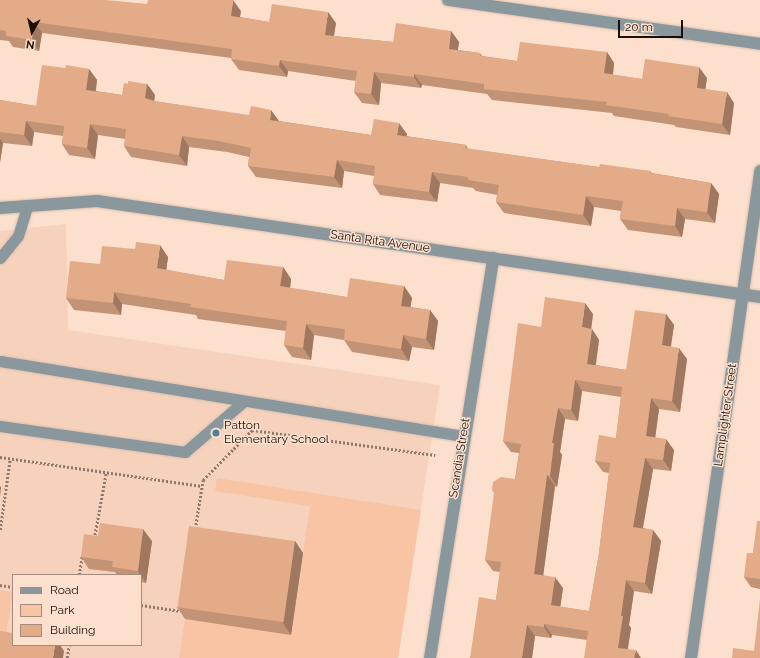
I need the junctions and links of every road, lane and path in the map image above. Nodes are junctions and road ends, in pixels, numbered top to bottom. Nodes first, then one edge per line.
1 (448, 0) edge
2 (760, 44) edge
3 (760, 171) edge
4 (27, 206) junction
5 (0, 208) edge
6 (0, 258) edge
7 (493, 258) junction
8 (743, 295) junction
9 (760, 297) edge
10 (0, 361) edge
11 (244, 401) junction
12 (0, 426) edge
13 (463, 436) junction
14 (435, 455) dead end
15 (0, 457) edge
16 (10, 459) junction
17 (106, 473) junction
18 (202, 486) junction
19 (0, 530) edge
20 (195, 532) edge
21 (101, 541) edge
22 (83, 548) edge
23 (79, 574) edge
24 (0, 585) edge
25 (12, 587) edge
26 (185, 604) edge
27 (142, 605) edge
28 (68, 646) edge
29 (66, 657) edge
30 (430, 658) edge
31 (691, 658) edge

1 - 2 street
3 - 8 street, Lamplighter Street
4 - 5 street, Santa Rita Avenue
4 - 6 lane
4 - 7 street, Santa Rita Avenue
7 - 8 street, Santa Rita Avenue
7 - 13 street, Scandia Street
8 - 9 street, Santa Rita Avenue
8 - 31 street, Lamplighter Street
10 - 11 lane
11 - 12 lane
11 - 13 lane
13 - 30 street, Scandia Street
14 - 18 path
15 - 16 path
16 - 17 path
16 - 19 path
17 - 18 path
17 - 21 path
18 - 20 path
22 - 23 path
24 - 25 path
26 - 27 path
28 - 29 path

